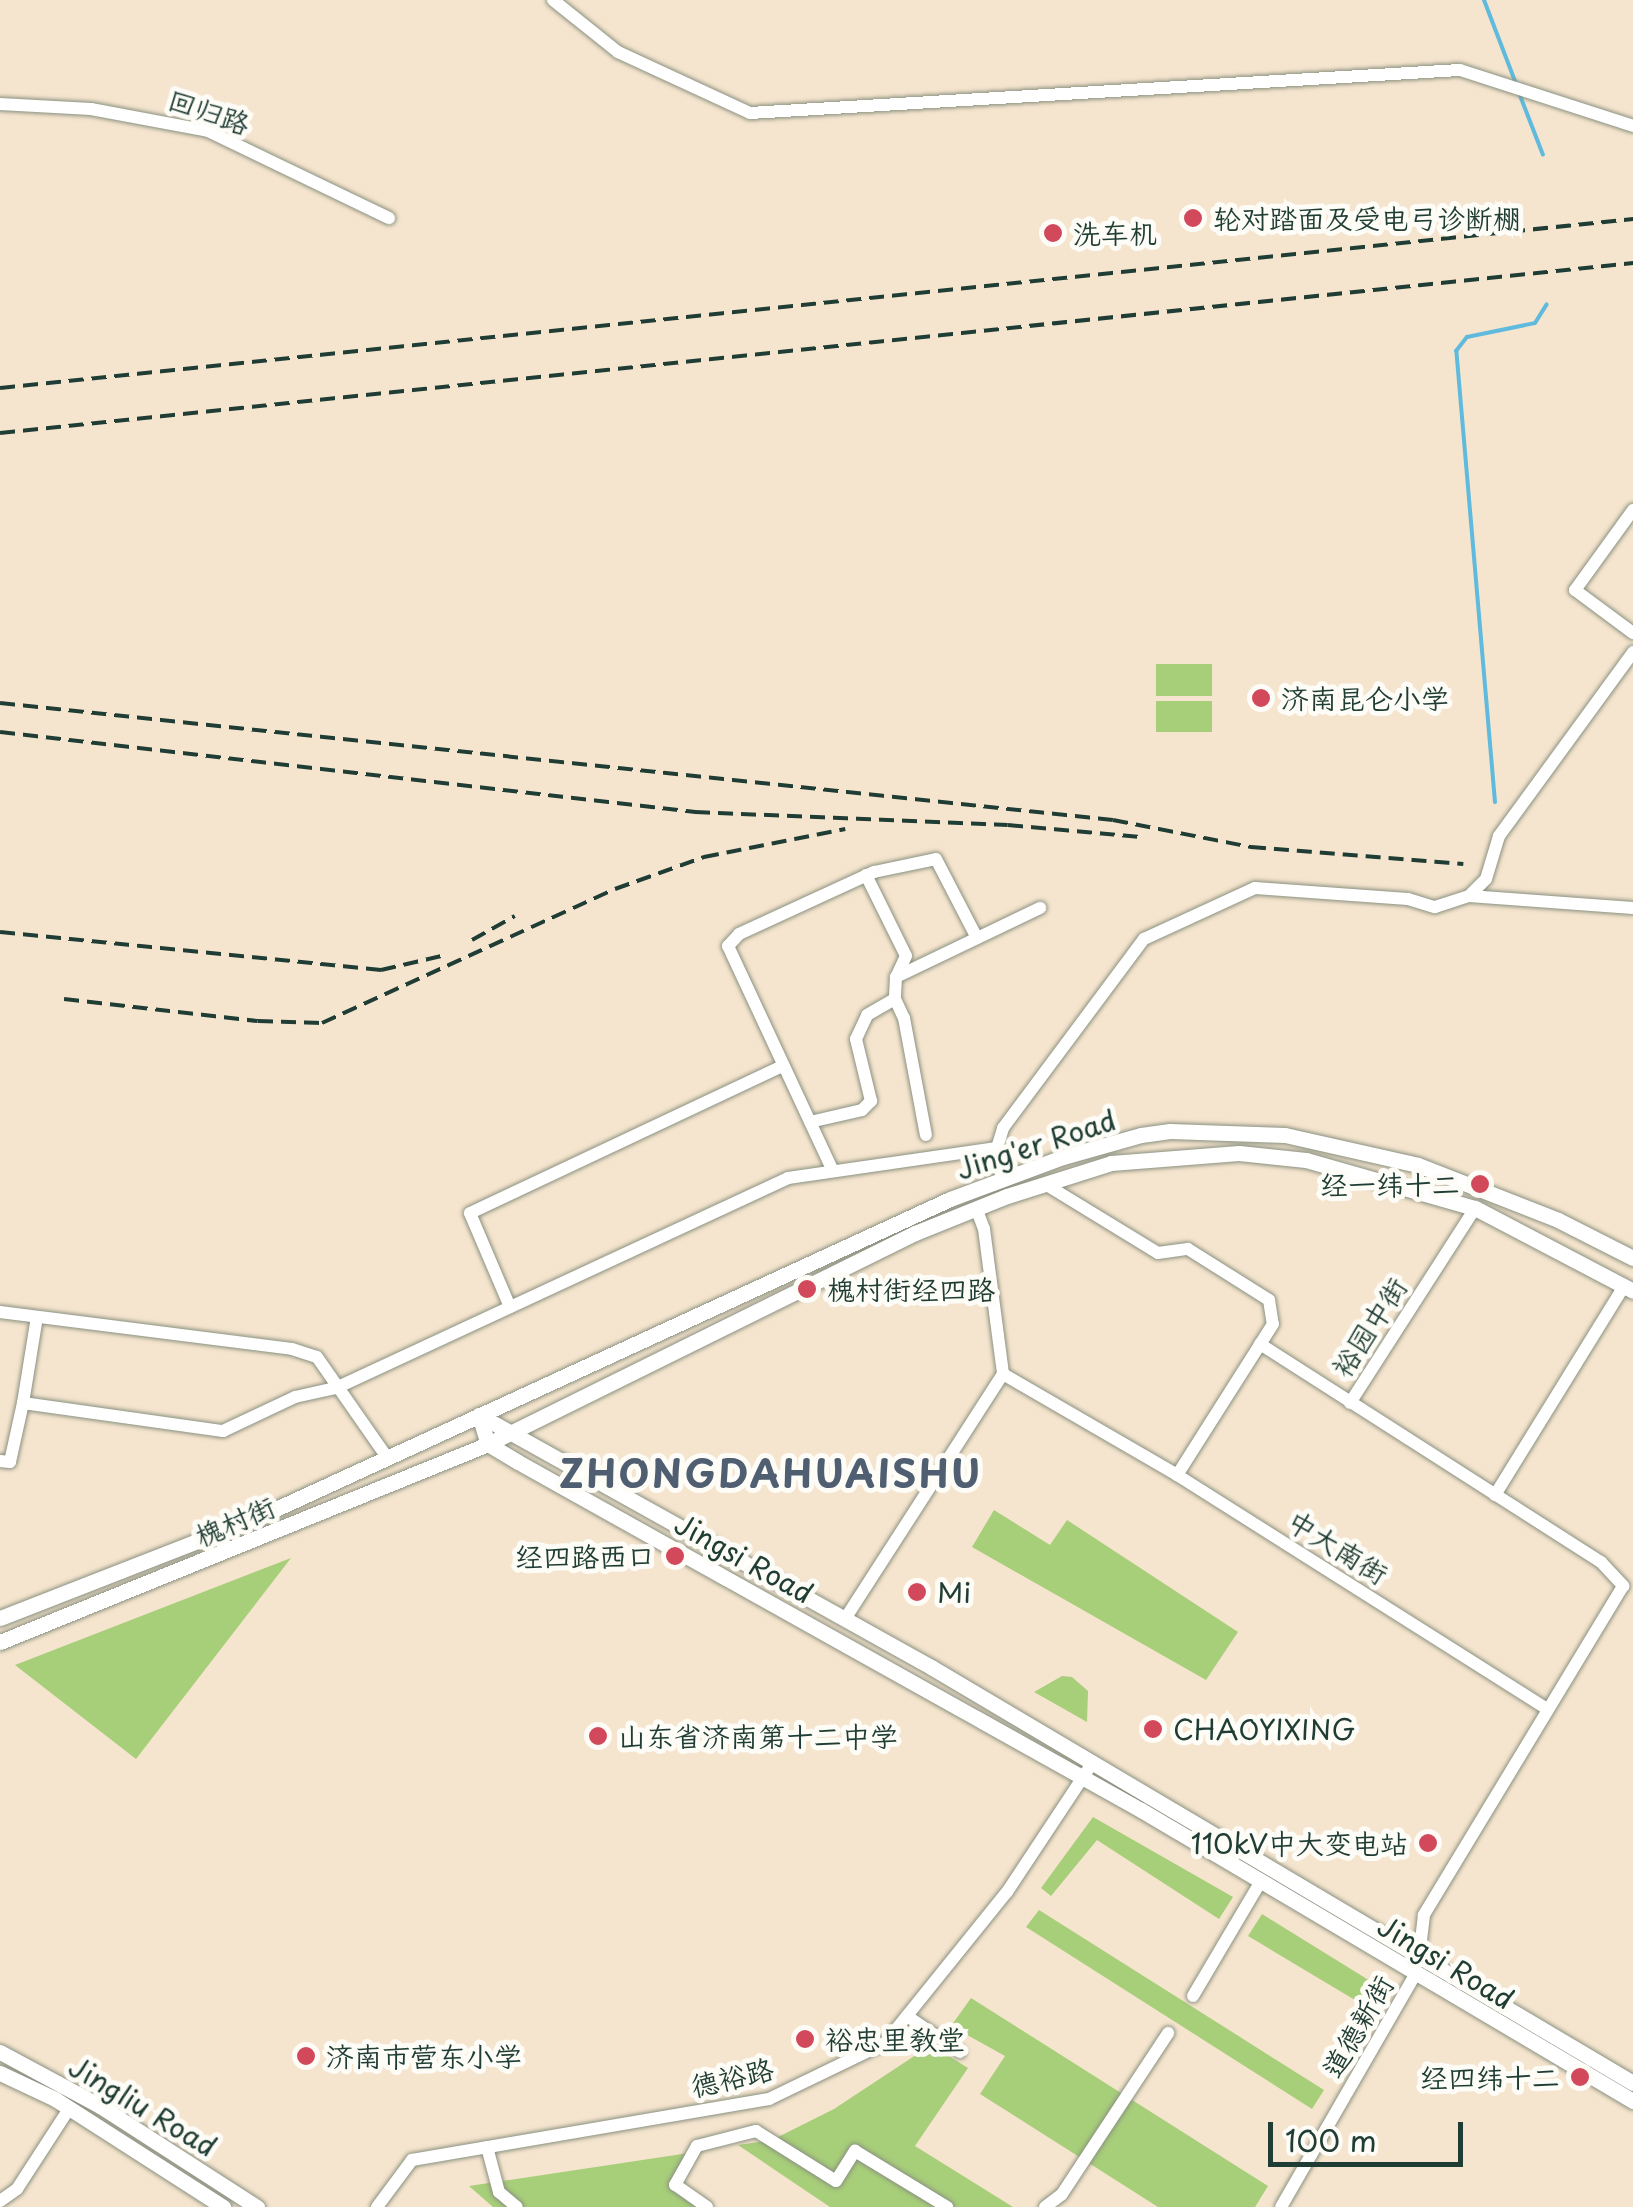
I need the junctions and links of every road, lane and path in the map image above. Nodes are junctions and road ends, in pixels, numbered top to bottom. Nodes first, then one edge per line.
1 (553, 0) edge
2 (0, 104) edge
3 (1633, 126) edge
4 (389, 218) dead end
5 (1633, 510) edge
6 (1633, 633) edge
7 (1633, 652) edge
8 (866, 875) junction
9 (1469, 896) junction
10 (1040, 908) dead end
11 (1633, 908) edge
12 (977, 938) junction
13 (896, 977) junction
14 (895, 999) junction
15 (783, 1066) junction
16 (810, 1122) junction
17 (926, 1135) dead end
18 (998, 1148) junction
19 (832, 1169) junction
20 (1002, 1180) junction
21 (1045, 1184) junction
22 (976, 1208) junction
23 (1475, 1208) junction
24 (1633, 1258) edge
25 (1629, 1288) edge
26 (510, 1307) junction
27 (0, 1312) edge
28 (36, 1318) junction
29 (1260, 1344) junction
30 (1003, 1374) junction
31 (336, 1388) junction
32 (1350, 1403) junction
33 (24, 1404) junction
34 (480, 1415) junction
35 (510, 1433) junction
36 (488, 1444) junction
37 (386, 1456) junction
38 (0, 1461) edge
39 (1177, 1475) junction
40 (1495, 1495) junction
41 (0, 1618) edge
42 (845, 1618) junction
43 (0, 1642) edge
44 (1547, 1708) junction
45 (1093, 1762) junction
46 (1085, 1778) junction
47 (1262, 1881) junction
48 (1418, 1965) junction
49 (1192, 1996) dead end
50 (906, 2016) junction
51 (1168, 2033) dead end
52 (0, 2052) edge
53 (960, 2052) dead end
54 (0, 2073) edge
55 (1633, 2082) edge
56 (1633, 2101) edge
57 (69, 2108) junction
58 (487, 2147) junction
59 (0, 2202) edge
60 (223, 2207) edge
61 (257, 2207) edge
62 (376, 2207) edge
63 (517, 2207) edge
64 (707, 2207) edge
65 (947, 2207) edge
66 (1044, 2207) edge
67 (1281, 2207) edge

1 - 3 street
2 - 4 street, 回归路
5 - 6 street
7 - 9 street
8 - 12 street
8 - 13 street
8 - 15 street
9 - 11 street
9 - 18 street
10 - 12 street
12 - 13 street
13 - 14 street
14 - 16 street
14 - 17 street
15 - 16 street
15 - 26 street
16 - 19 street
18 - 19 street
18 - 20 street
19 - 26 street
20 - 24 main road, Jing'er Road
20 - 34 main road, Jing'er Road
21 - 22 main road, Jing'er Road
21 - 23 main road, Jing'er Road
21 - 29 street
22 - 30 street
22 - 35 main road, Jing'er Road
23 - 25 main road, Jing'er Road
23 - 32 street, 裕园中街
25 - 40 street
26 - 31 street
27 - 28 street
28 - 31 street
28 - 33 street
29 - 32 street, 裕园中街
29 - 39 street
30 - 39 street, 中大南街
30 - 42 street
31 - 33 street
31 - 37 street
32 - 40 street
33 - 38 street
34 - 35 main road, Jingsi Road
34 - 36 main road
34 - 37 main road, 槐村街
35 - 36 main road, Jing'er Road
35 - 42 main road, Jingsi Road
36 - 43 main road, 槐村街
36 - 46 main road, Jingsi Road
37 - 41 main road, 槐村街
39 - 44 street, 中大南街
40 - 44 street
42 - 45 main road, Jingsi Road
44 - 48 street
45 - 46 street, 德裕路
45 - 48 main road, Jingsi Road
46 - 47 main road, Jingsi Road
46 - 50 street, 德裕路
47 - 48 main road, Jingsi Road
47 - 49 street
48 - 55 main road, Jingsi Road
48 - 56 main road, Jingsi Road
48 - 67 street, 道德新街
50 - 53 street
50 - 58 street, 德裕路
51 - 66 street
52 - 61 main road, Jingliu Road
54 - 57 main road, Jingliu Road
57 - 59 street
57 - 60 main road, Jingliu Road
58 - 62 street, 德裕路
58 - 63 street
64 - 65 street

